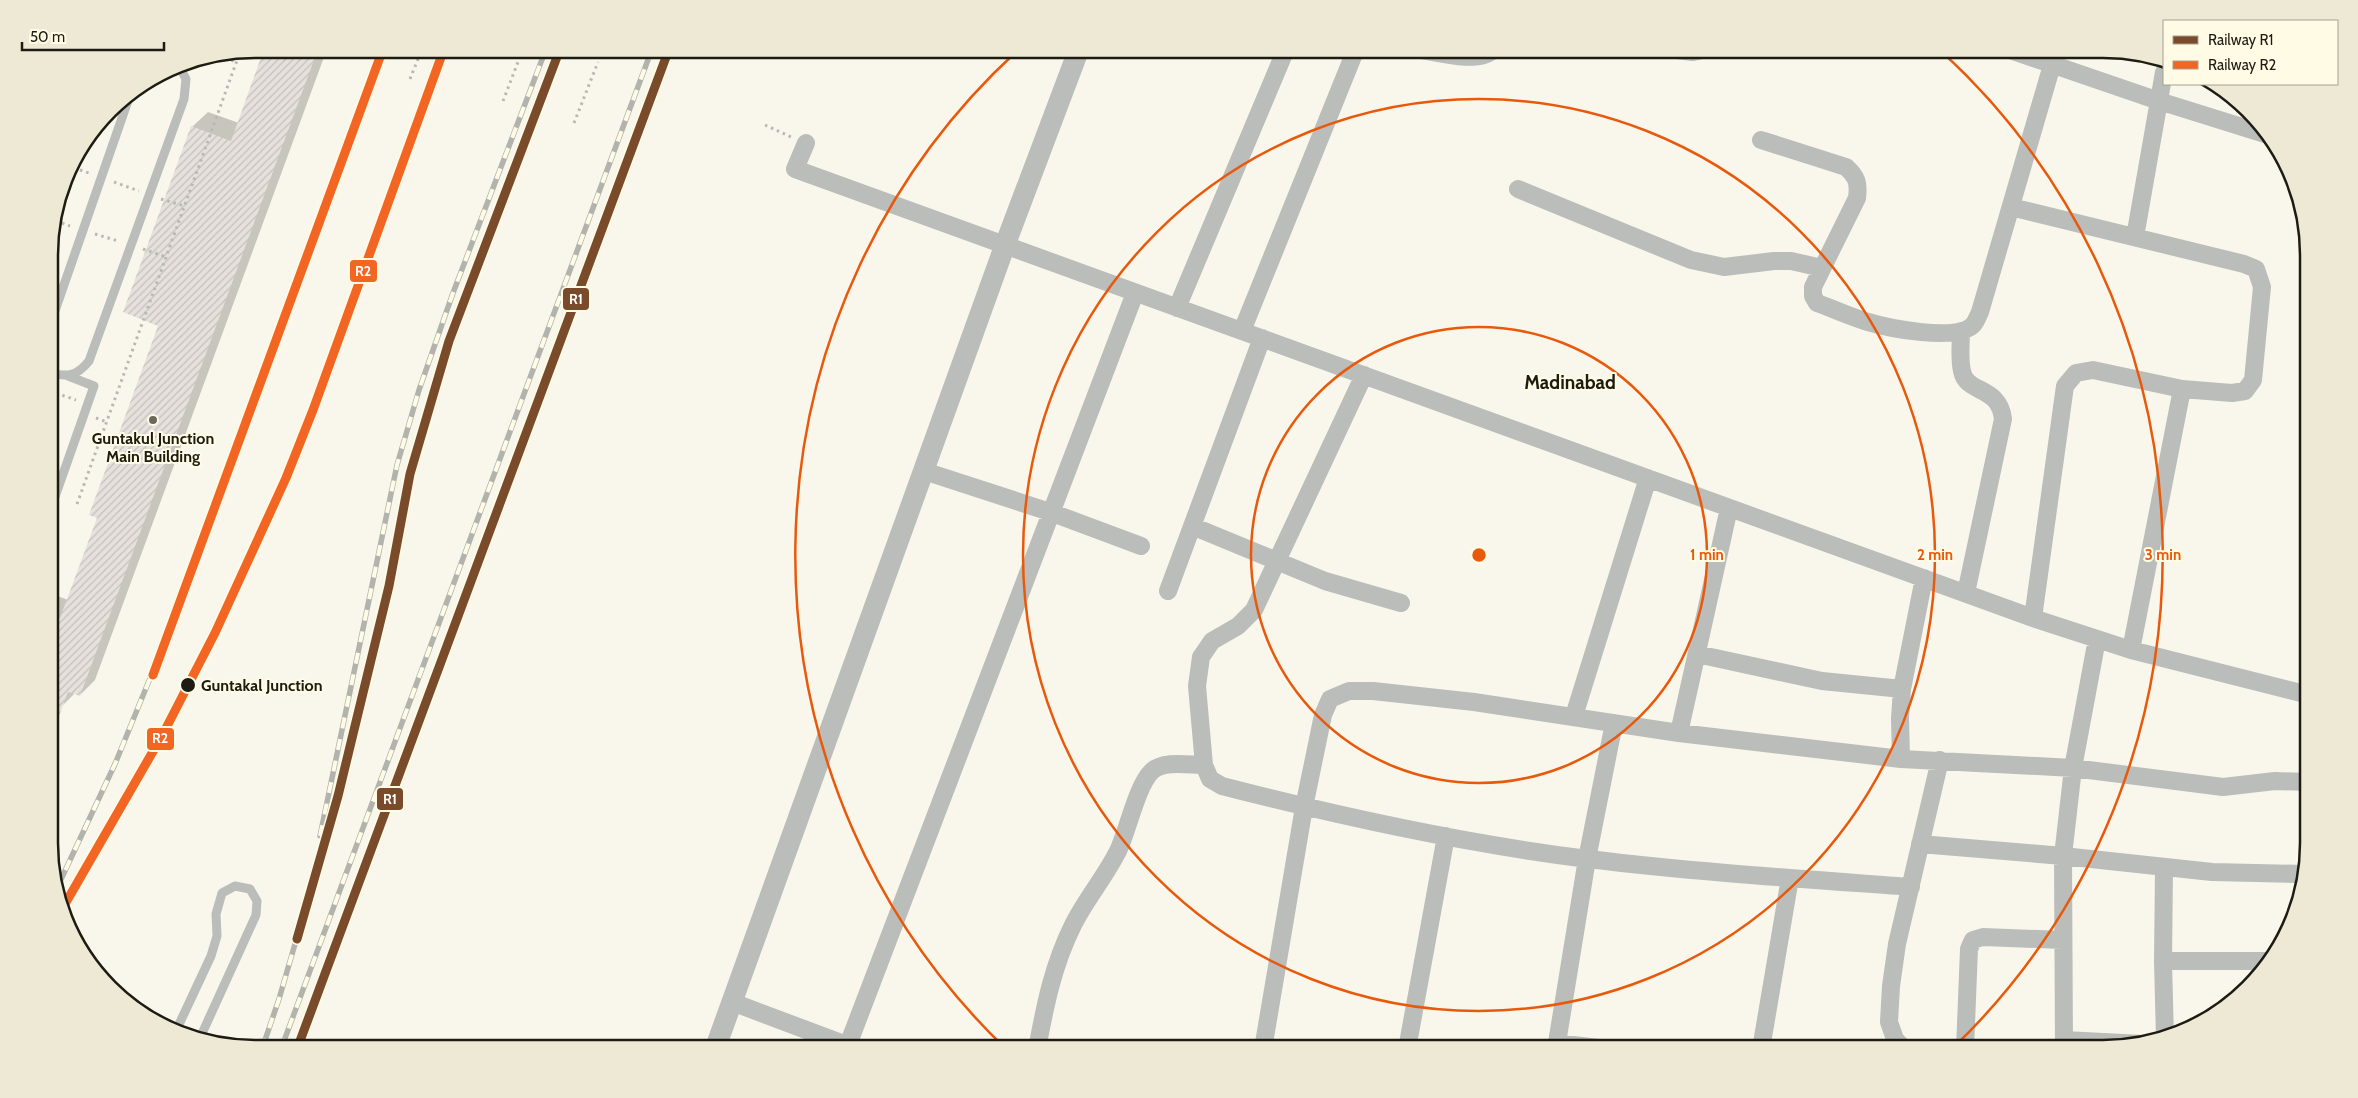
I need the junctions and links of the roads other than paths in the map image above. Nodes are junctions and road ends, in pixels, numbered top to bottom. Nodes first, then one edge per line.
1 (1076, 58) edge
2 (1282, 58) edge
3 (1352, 58) edge
4 (2031, 58) edge
5 (2052, 66) junction
6 (182, 71) edge
7 (2163, 78) edge
8 (2159, 101) junction
9 (127, 104) edge
10 (2258, 132) edge
11 (1761, 140) dead end
12 (806, 143) road end
13 (1518, 189) dead end
14 (2011, 208) junction
15 (2135, 238) junction
16 (1005, 245) junction
17 (1822, 268) junction
18 (1135, 293) junction
19 (58, 302) edge
20 (1177, 308) junction
21 (1242, 331) junction
22 (1961, 331) junction
23 (1262, 338) junction
24 (58, 374) edge
25 (1364, 375) junction
26 (68, 376) junction
27 (2182, 389) junction
28 (924, 471) junction
29 (1648, 478) junction
30 (58, 488) edge
31 (1729, 508) junction
32 (1050, 512) junction
33 (1192, 526) junction
34 (1141, 546) dead end
35 (1276, 562) junction
36 (1924, 578) junction
37 (1168, 592) dead end
38 (1966, 594) junction
39 (1401, 603) dead end
40 (2033, 618) junction
41 (2097, 638) junction
42 (2131, 650) junction
43 (1697, 654) junction
44 (1902, 689) junction
45 (2300, 693) edge
46 (1574, 716) junction
47 (1614, 724) junction
48 (1680, 733) junction
49 (1902, 759) junction
50 (1940, 760) junction
51 (1204, 765) junction
52 (2073, 768) junction
53 (2300, 782) edge
54 (1304, 807) junction
55 (1446, 836) junction
56 (1920, 844) junction
57 (2063, 856) junction
58 (1587, 859) junction
59 (2164, 868) junction
60 (2298, 874) edge
61 (1790, 878) junction
62 (1911, 887) junction
63 (2062, 940) junction
64 (2163, 961) junction
65 (2262, 961) edge
66 (732, 1002) junction
67 (178, 1026) edge
68 (2165, 1031) edge
69 (202, 1034) edge
70 (718, 1040) edge
71 (833, 1040) edge
72 (855, 1040) edge
73 (1039, 1040) edge
74 (1265, 1040) edge
75 (1409, 1040) edge
76 (1557, 1040) edge
77 (1763, 1040) edge
78 (1896, 1040) edge
79 (1965, 1040) edge
80 (2064, 1040) edge

1 - 16 street
2 - 20 street
3 - 21 street
4 - 5 street
5 - 8 street
5 - 14 street
6 - 26 lane
7 - 8 street
8 - 10 street
8 - 15 street
9 - 19 lane
11 - 17 street
12 - 16 street
13 - 17 street
14 - 15 street
14 - 22 street
15 - 27 street
16 - 18 street
16 - 28 street
17 - 22 street
18 - 20 street
18 - 32 street
20 - 21 street
21 - 23 street
22 - 38 street
23 - 25 street
23 - 33 street
24 - 26 lane
25 - 29 street
25 - 35 street
26 - 30 lane
27 - 40 street
27 - 42 street
28 - 32 street
28 - 66 street
29 - 31 street
29 - 46 street
31 - 36 street
31 - 43 street
32 - 34 street
32 - 72 street
33 - 35 street
33 - 37 street
35 - 39 street
35 - 51 street
36 - 38 street
36 - 44 street
38 - 40 street
40 - 41 street
41 - 42 street
41 - 52 street
42 - 45 street
43 - 44 street
43 - 48 street
44 - 49 street
46 - 47 street
46 - 54 street
47 - 48 street
47 - 58 street
48 - 49 street
49 - 50 street
50 - 52 street
50 - 56 street
51 - 54 street
51 - 73 street
52 - 53 street
52 - 57 street
54 - 55 street
54 - 74 street
55 - 58 street
55 - 75 street
56 - 57 street
56 - 62 street
57 - 59 street
57 - 63 street
58 - 61 street
58 - 76 street
59 - 60 street
59 - 64 street
61 - 62 street
61 - 77 street
62 - 78 street
63 - 79 street
63 - 80 street
64 - 65 street
64 - 68 street
66 - 70 street
66 - 71 street
67 - 69 lane

